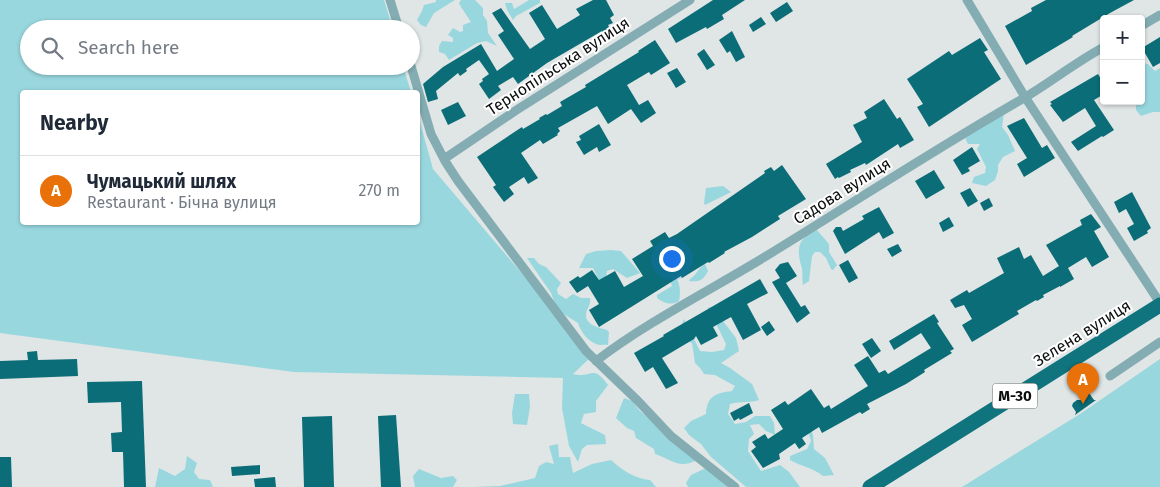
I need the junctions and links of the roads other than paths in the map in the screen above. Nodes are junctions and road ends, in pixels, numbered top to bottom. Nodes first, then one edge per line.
1 (390, 0) edge
2 (690, 0) edge
3 (967, 0) edge
4 (1160, 15) edge
5 (396, 20) edge
6 (1145, 24) edge
7 (1100, 50) edge
8 (414, 75) edge
9 (418, 90) edge
10 (420, 97) edge
11 (1025, 97) junction
12 (444, 159) junction
13 (1160, 304) edge
14 (1160, 342) edge
15 (596, 362) junction
16 (1110, 376) dead end
17 (734, 487) edge
18 (870, 487) edge

1 - 5 street
2 - 12 street, Тернопільська вулиця
3 - 11 street
4 - 6 street
7 - 11 street, Садова вулиця
8 - 9 street
10 - 12 street
11 - 13 street
11 - 15 street, Садова вулиця
12 - 15 street
13 - 18 highway, Зелена вулиця / М-30
14 - 16 street
15 - 17 street

